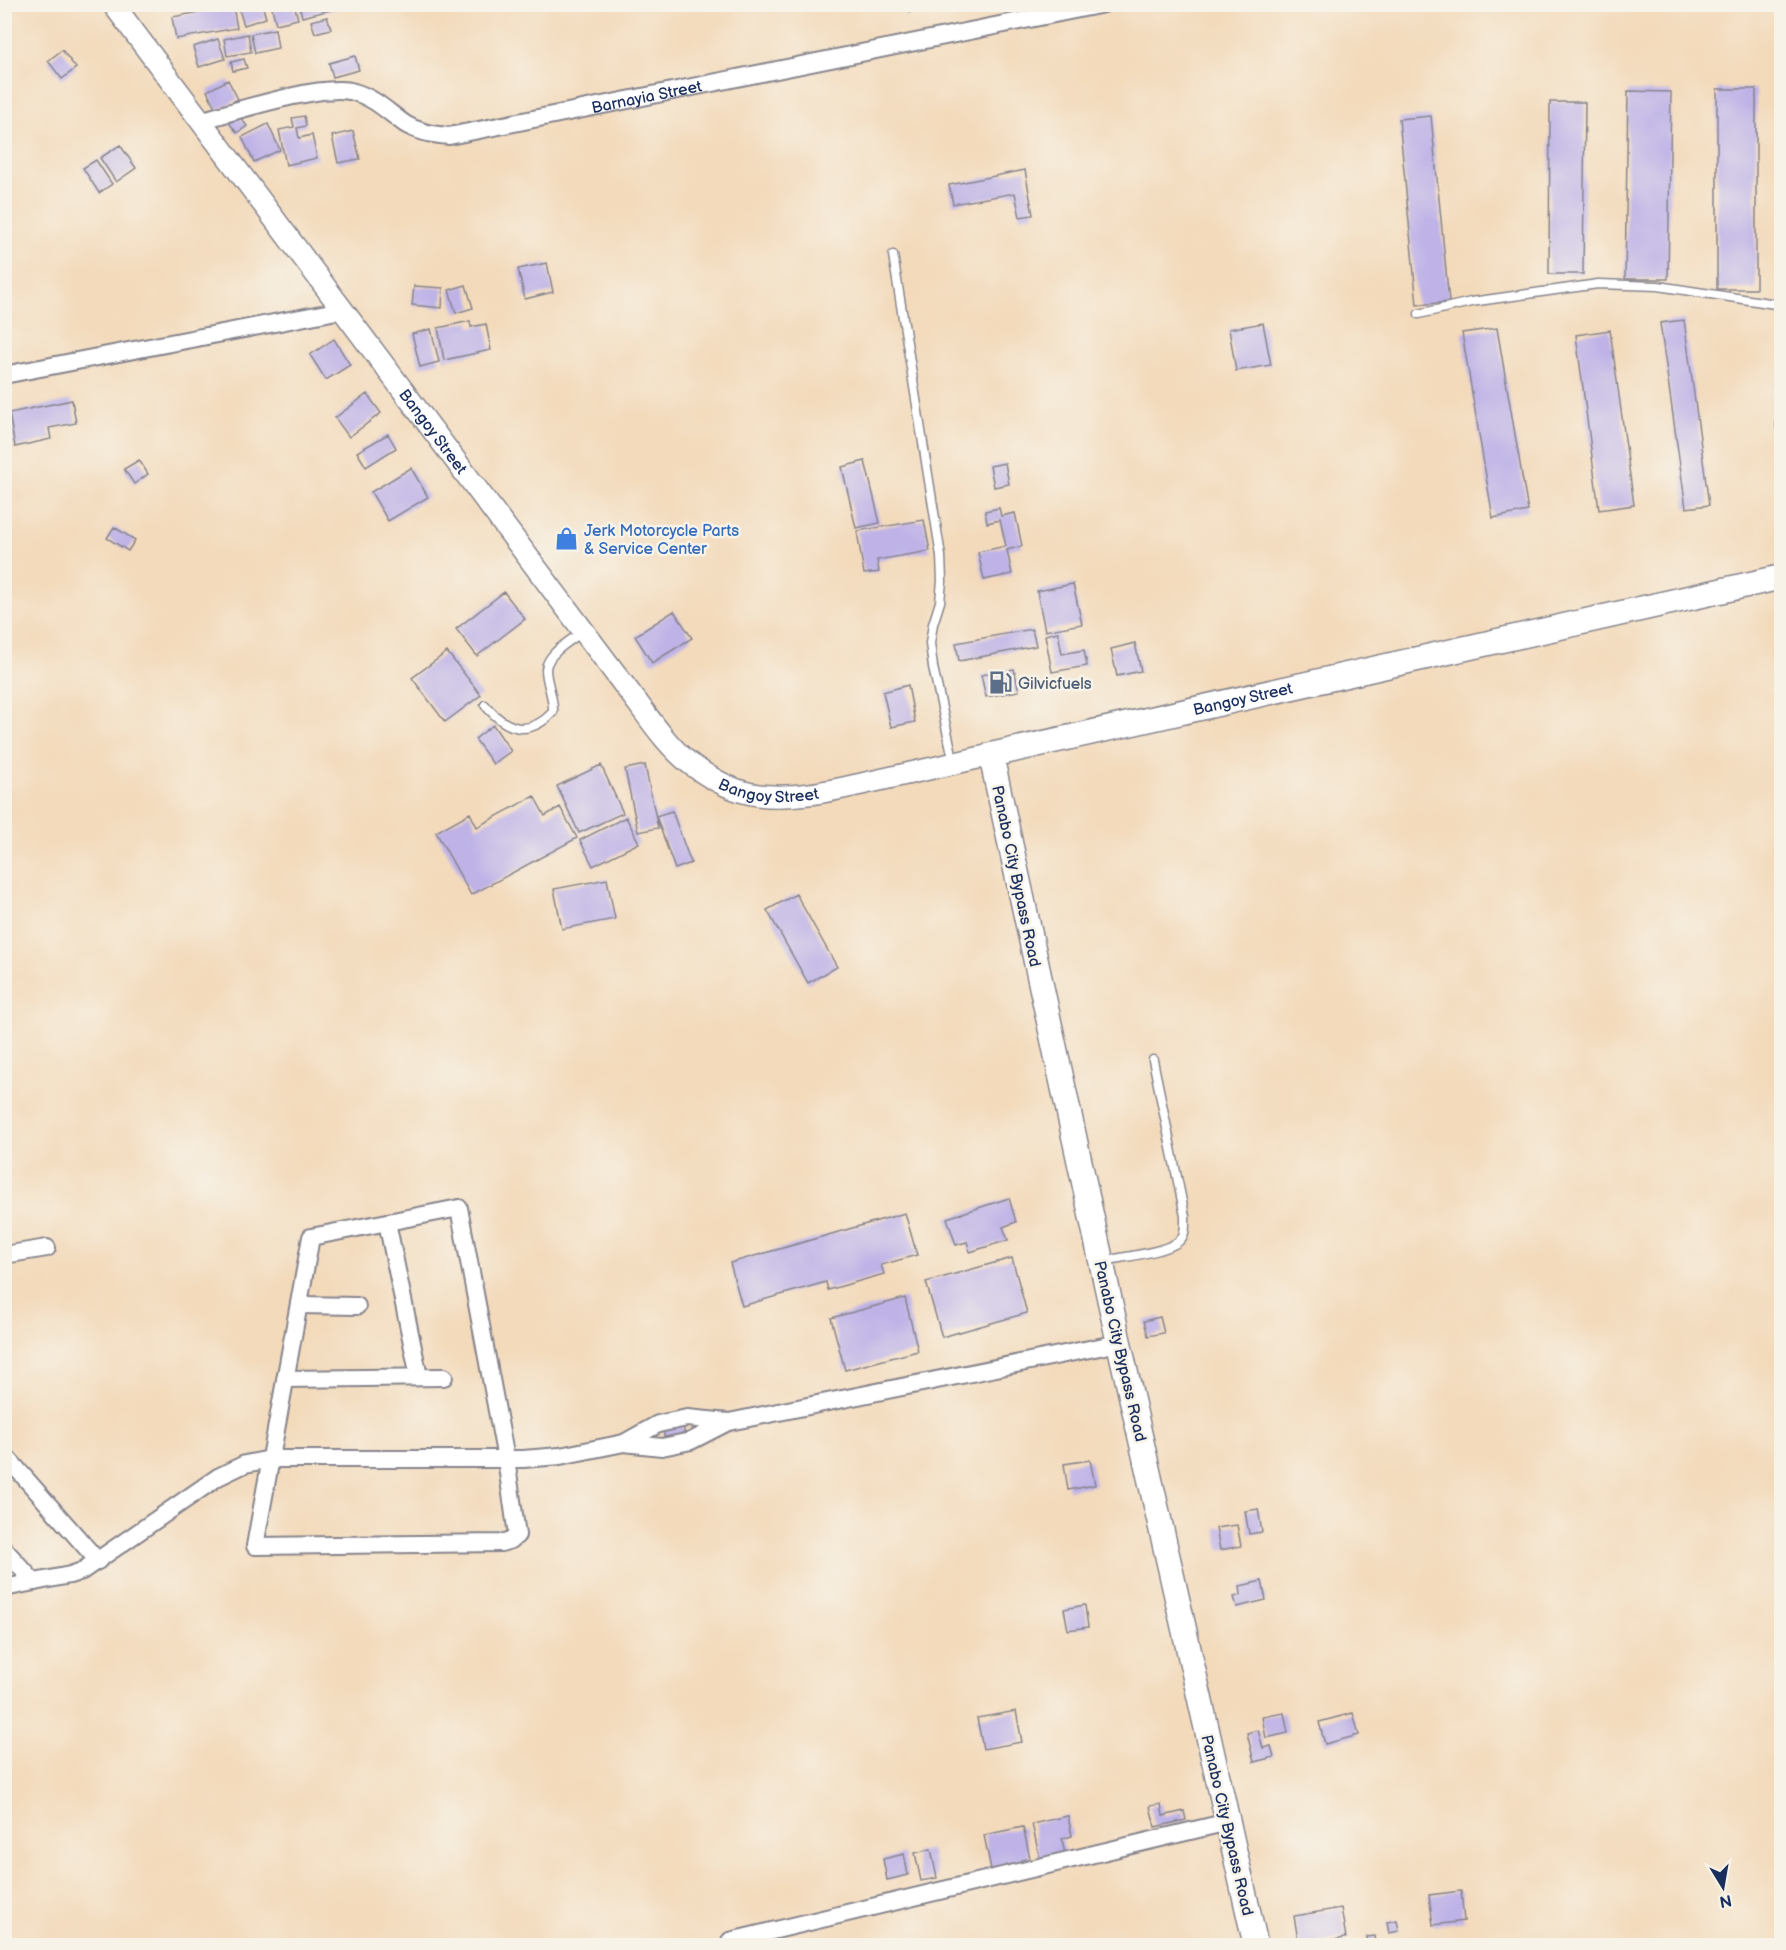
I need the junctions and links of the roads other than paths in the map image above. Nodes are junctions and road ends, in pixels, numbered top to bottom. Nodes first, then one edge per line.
1 (113, 4) edge
2 (1104, 4) edge
3 (200, 121) junction
4 (893, 255) dead end
5 (1782, 305) edge
6 (342, 310) junction
7 (1419, 314) dead end
8 (4, 375) edge
9 (1782, 577) edge
10 (583, 631) junction
11 (485, 705) dead end
12 (991, 755) junction
13 (954, 763) junction
14 (1153, 1060) dead end
15 (387, 1222) junction
16 (47, 1248) dead end
17 (4, 1255) edge
18 (1101, 1261) junction
19 (299, 1305) junction
20 (357, 1306) dead end
21 (1119, 1343) junction
22 (419, 1377) junction
23 (444, 1377) dead end
24 (285, 1379) junction
25 (729, 1422) junction
26 (624, 1443) junction
27 (4, 1454) edge
28 (271, 1459) junction
29 (506, 1459) junction
30 (4, 1549) edge
31 (98, 1561) junction
32 (34, 1582) junction
33 (4, 1588) edge
34 (1228, 1822) junction
35 (730, 1941) dead end
36 (1256, 1946) edge

1 - 3 street, Bangoy Street
2 - 3 street, Barnayia Street
3 - 6 street, Bangoy Street
4 - 13 lane
5 - 7 lane
6 - 8 street
6 - 10 street, Bangoy Street
9 - 12 main road, Bangoy Street
10 - 11 lane
10 - 13 street, Bangoy Street
12 - 13 street, Bangoy Street
12 - 18 main road, Panabo City Bypass Road
14 - 18 lane
15 - 19 street
15 - 22 street
15 - 29 street
16 - 17 street
18 - 21 main road, Panabo City Bypass Road
19 - 20 street
19 - 24 street
21 - 25 street
21 - 34 main road, Panabo City Bypass Road
22 - 23 street
22 - 24 street
24 - 28 street
25 - 26 street
25 - 26 street
26 - 29 street
27 - 31 street
28 - 29 street
28 - 29 street
28 - 31 street
30 - 32 street
31 - 32 street
32 - 33 street
34 - 35 street
34 - 36 main road, Panabo City Bypass Road

